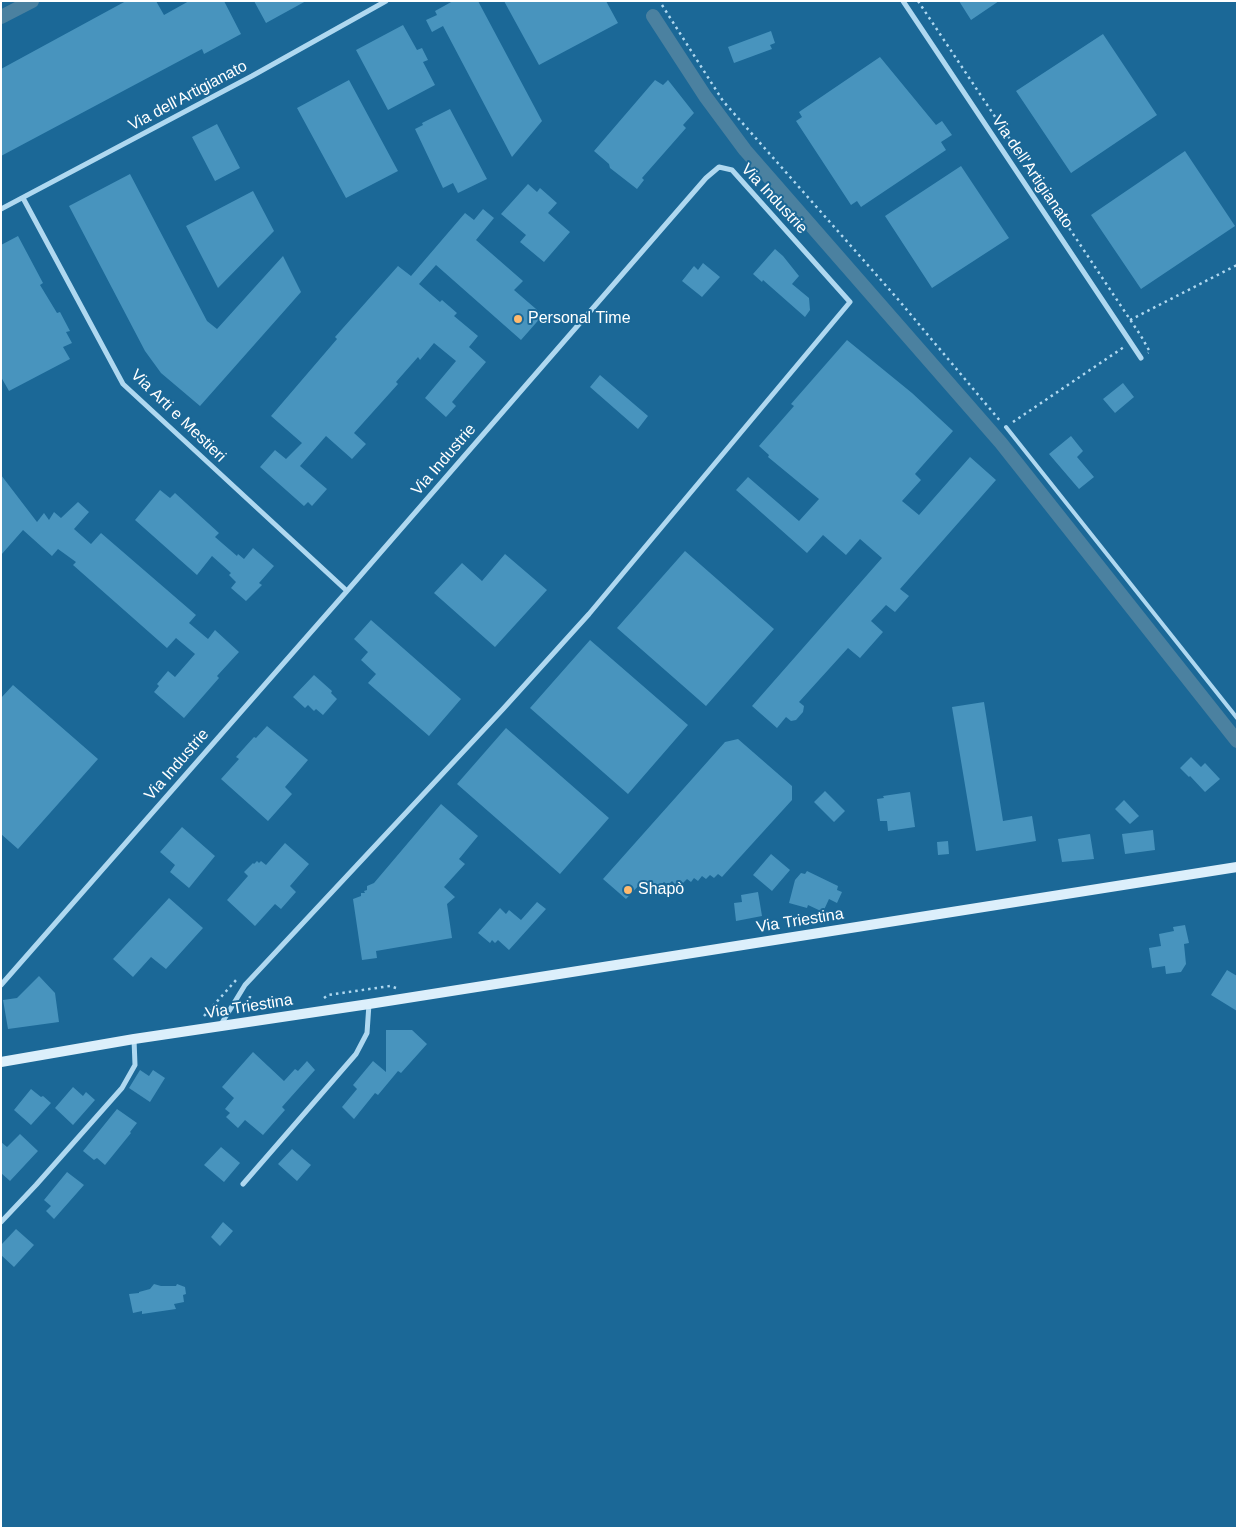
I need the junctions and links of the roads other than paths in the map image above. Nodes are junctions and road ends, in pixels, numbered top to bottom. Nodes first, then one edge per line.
1 (386, 1) edge
2 (903, 1) edge
3 (23, 198) junction
4 (1, 210) edge
5 (1140, 358) dead end
6 (1006, 427) road end
7 (346, 591) junction
8 (1237, 718) edge
9 (1237, 867) edge
10 (1, 985) edge
11 (369, 1004) junction
12 (219, 1028) junction
13 (134, 1039) junction
14 (1, 1062) edge
15 (242, 1184) dead end
16 (1, 1222) edge

1 - 3 street, Via dell'Artigianato
2 - 5 street, Via dell'Artigianato
3 - 4 street, Via dell'Artigianato
3 - 7 street, Via Arti e Mestieri
6 - 8 lane
7 - 10 street, Via Industrie
7 - 12 street, Via Industrie
9 - 11 main road, Via Triestina
11 - 12 main road, Via Triestina
11 - 15 street
12 - 13 main road, Via Triestina
13 - 14 main road, Via Triestina
13 - 16 street

